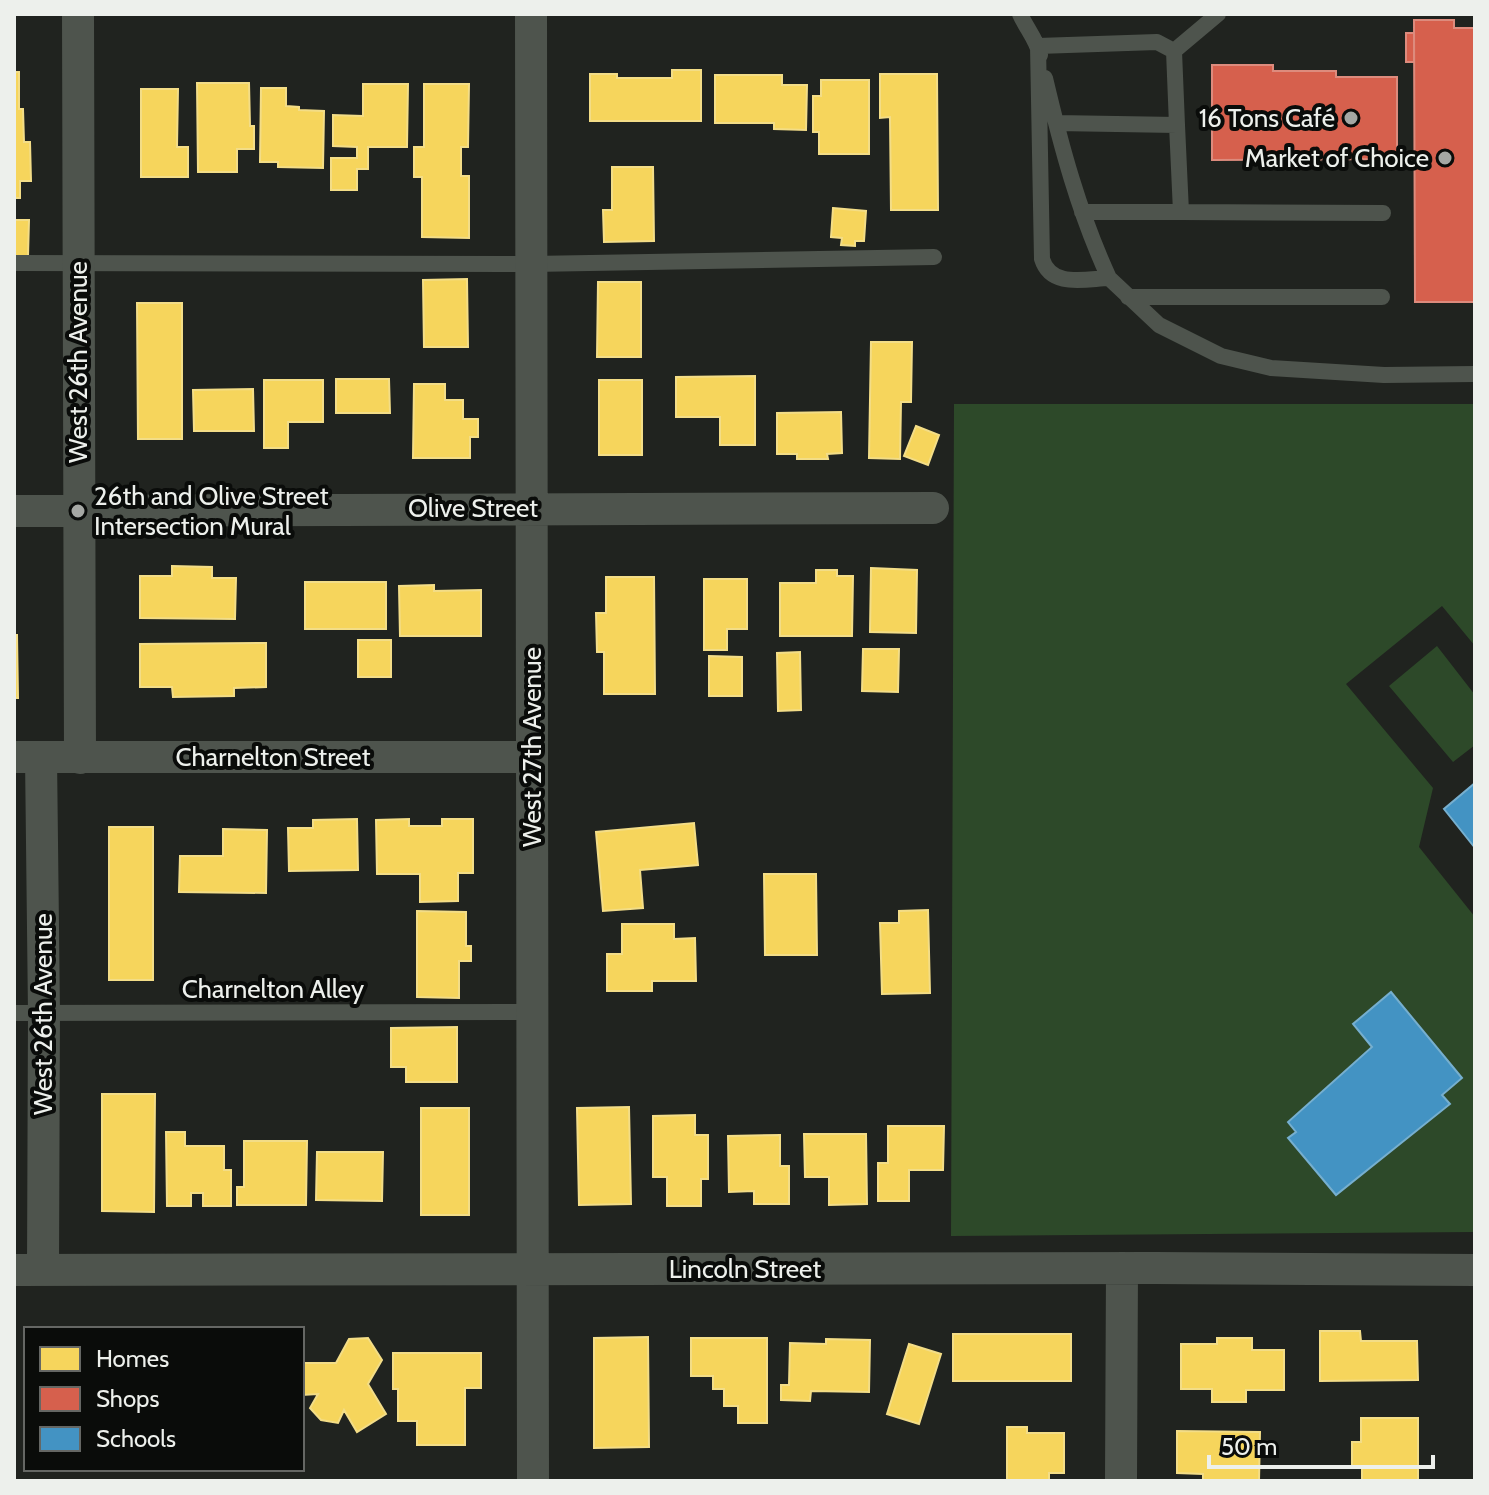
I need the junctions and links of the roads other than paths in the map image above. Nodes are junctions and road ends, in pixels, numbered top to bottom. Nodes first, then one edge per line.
1 (78, 14) edge
2 (531, 14) edge
3 (1020, 14) edge
4 (1218, 14) edge
5 (1038, 46) junction
6 (1174, 51) junction
7 (1056, 123) junction
8 (1177, 125) junction
9 (1082, 212) junction
10 (1181, 212) junction
11 (1383, 213) dead end
12 (934, 257) dead end
13 (14, 263) edge
14 (78, 264) junction
15 (532, 264) junction
16 (1109, 278) junction
17 (1128, 297) junction
18 (1382, 297) dead end
19 (1475, 374) edge
20 (532, 508) junction
21 (933, 508) dead end
22 (14, 511) edge
23 (78, 511) junction
24 (27, 757) edge
25 (532, 757) junction
26 (80, 758) junction
27 (533, 1012) junction
28 (29, 1013) edge
29 (1122, 1268) junction
30 (29, 1270) edge
31 (533, 1270) junction
32 (1475, 1270) edge
33 (533, 1481) edge
34 (1121, 1481) edge

1 - 14 street, West 26th Avenue
2 - 15 street, West 27th Avenue
3 - 5 lane
4 - 6 lane
5 - 6 lane
5 - 7 lane
5 - 16 lane
6 - 8 lane
7 - 8 lane
7 - 9 lane
8 - 10 lane
9 - 10 lane
9 - 16 lane
10 - 11 lane
12 - 15 lane
13 - 14 lane
14 - 15 lane
14 - 23 street, West 26th Avenue
15 - 20 street, West 27th Avenue
16 - 17 lane
17 - 18 lane
17 - 19 lane
20 - 21 street, Olive Street
20 - 23 street, Olive Street
20 - 25 street, West 27th Avenue
22 - 23 street, Olive Street
23 - 26 street, West 26th Avenue
24 - 26 street, Charnelton Street
24 - 28 street, West 26th Avenue
25 - 26 street, Charnelton Street
25 - 27 street, West 27th Avenue
27 - 28 lane, Charnelton Alley
27 - 31 street, West 27th Avenue
28 - 30 street, West 26th Avenue
29 - 31 street, Lincoln Street
29 - 32 street, Lincoln Street
29 - 34 street
30 - 31 street, Lincoln Street
31 - 33 street, West 27th Avenue

